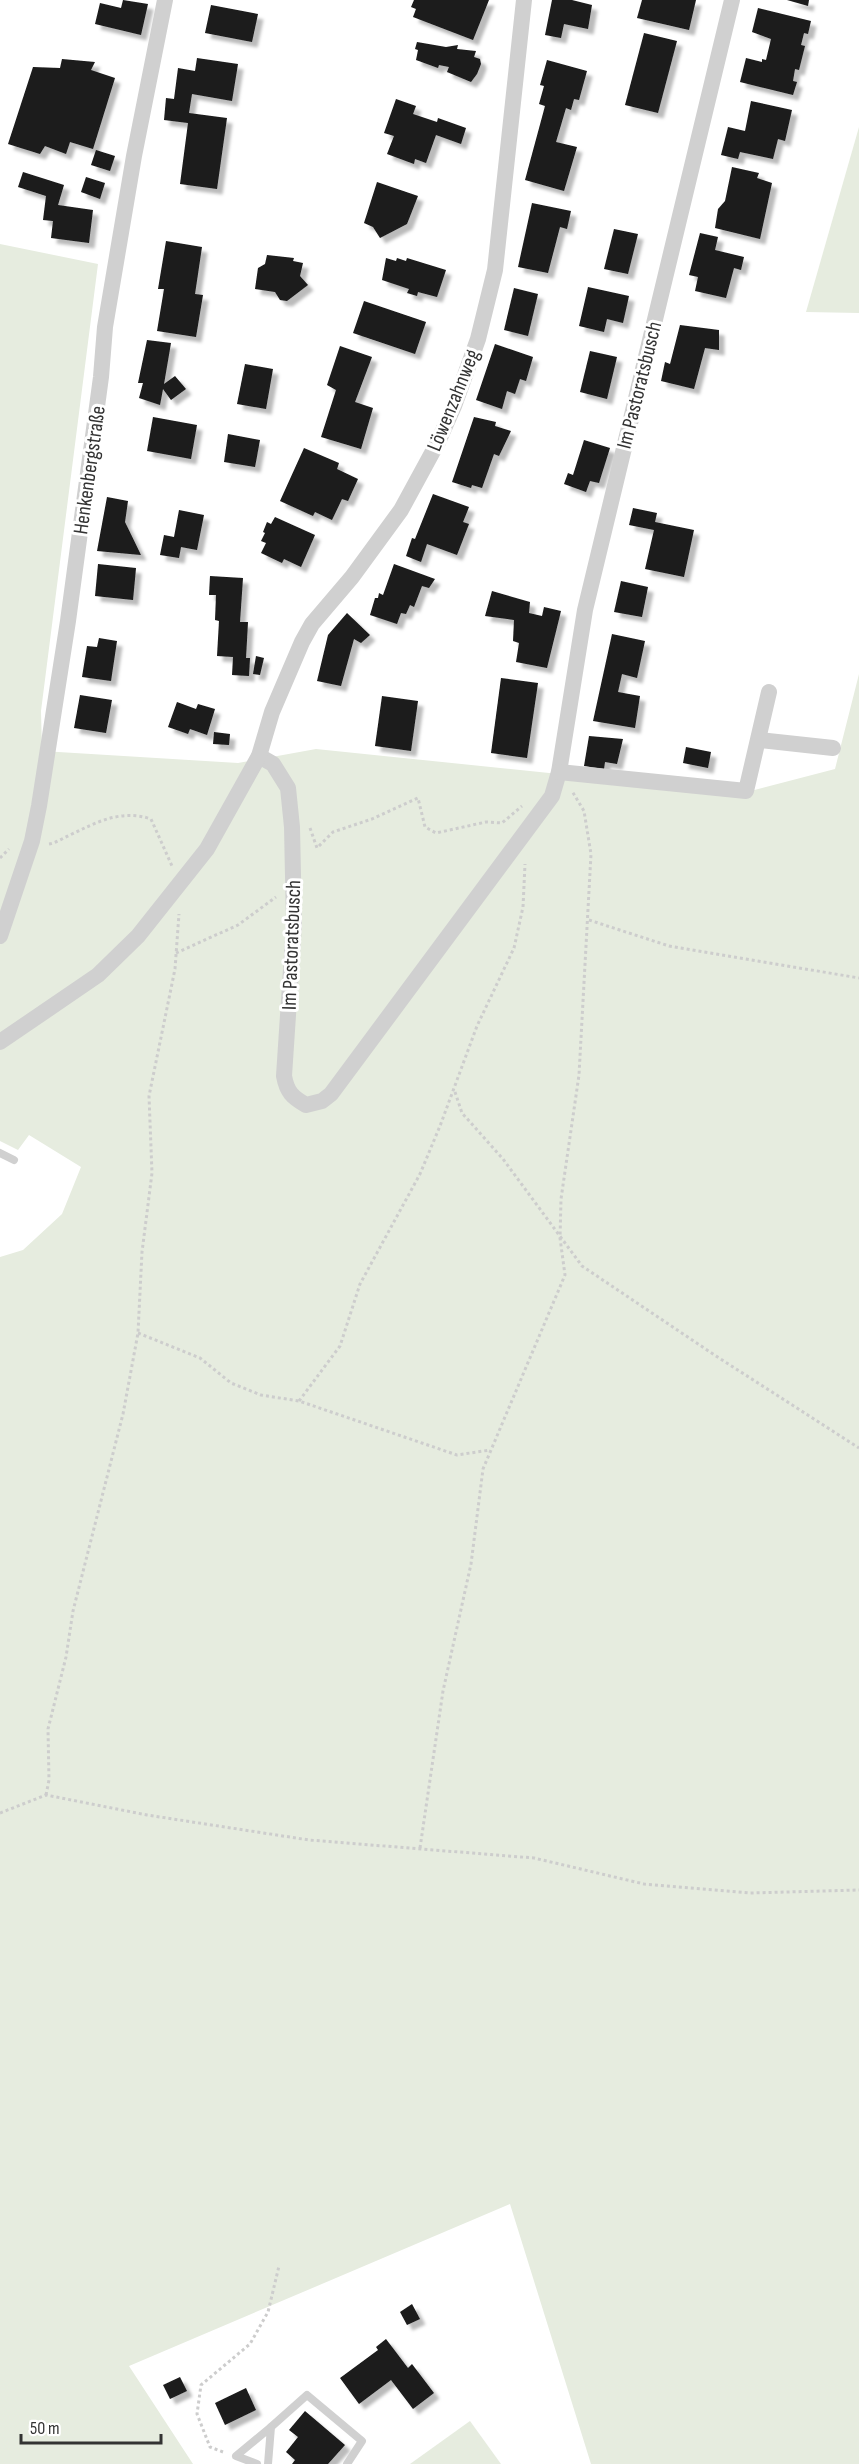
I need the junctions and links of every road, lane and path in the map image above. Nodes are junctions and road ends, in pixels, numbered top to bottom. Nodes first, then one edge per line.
1 (165, 0) edge
2 (524, 0) edge
3 (732, 0) edge
4 (769, 692) dead end
5 (759, 740) junction
6 (833, 748) dead end
7 (259, 756) junction
8 (559, 772) junction
9 (524, 804) dead end
10 (307, 817) dead end
11 (32, 841) junction
12 (517, 845) junction
13 (179, 886) junction
14 (294, 888) junction
15 (589, 920) junction
16 (0, 936) edge
17 (176, 953) junction
18 (859, 978) edge
19 (0, 1041) edge
20 (454, 1090) junction
21 (0, 1153) edge
22 (14, 1160) dead end
23 (560, 1238) junction
24 (138, 1333) junction
25 (299, 1401) junction
26 (859, 1448) edge
27 (490, 1450) junction
28 (46, 1795) junction
29 (0, 1813) edge
30 (420, 1848) junction
31 (859, 1890) edge
32 (279, 2266) dead end
33 (271, 2427) junction
34 (236, 2456) junction
35 (258, 2464) edge
36 (268, 2464) edge
37 (347, 2464) edge

1 - 11 street, Henkenbergstraße
2 - 7 street, Löwenzahnweg
3 - 8 street, Im Pastoratsbusch
4 - 5 street
5 - 6 street
5 - 8 street
7 - 13 street
7 - 14 street, Im Pastoratsbusch
8 - 12 street, Im Pastoratsbusch
8 - 15 path
9 - 10 path
11 - 13 path
11 - 16 street, Henkenbergstraße
12 - 14 street, Im Pastoratsbusch
12 - 20 path
13 - 17 path
13 - 19 street
14 - 17 path
15 - 18 path
15 - 23 path
17 - 24 path
20 - 23 path
20 - 25 path
21 - 22 lane
23 - 26 path
23 - 27 path
24 - 25 path
24 - 28 path
25 - 27 path
27 - 30 path
28 - 29 path
28 - 30 path
30 - 31 path
32 - 34 path
33 - 34 lane
33 - 36 lane
33 - 37 lane
34 - 35 lane

